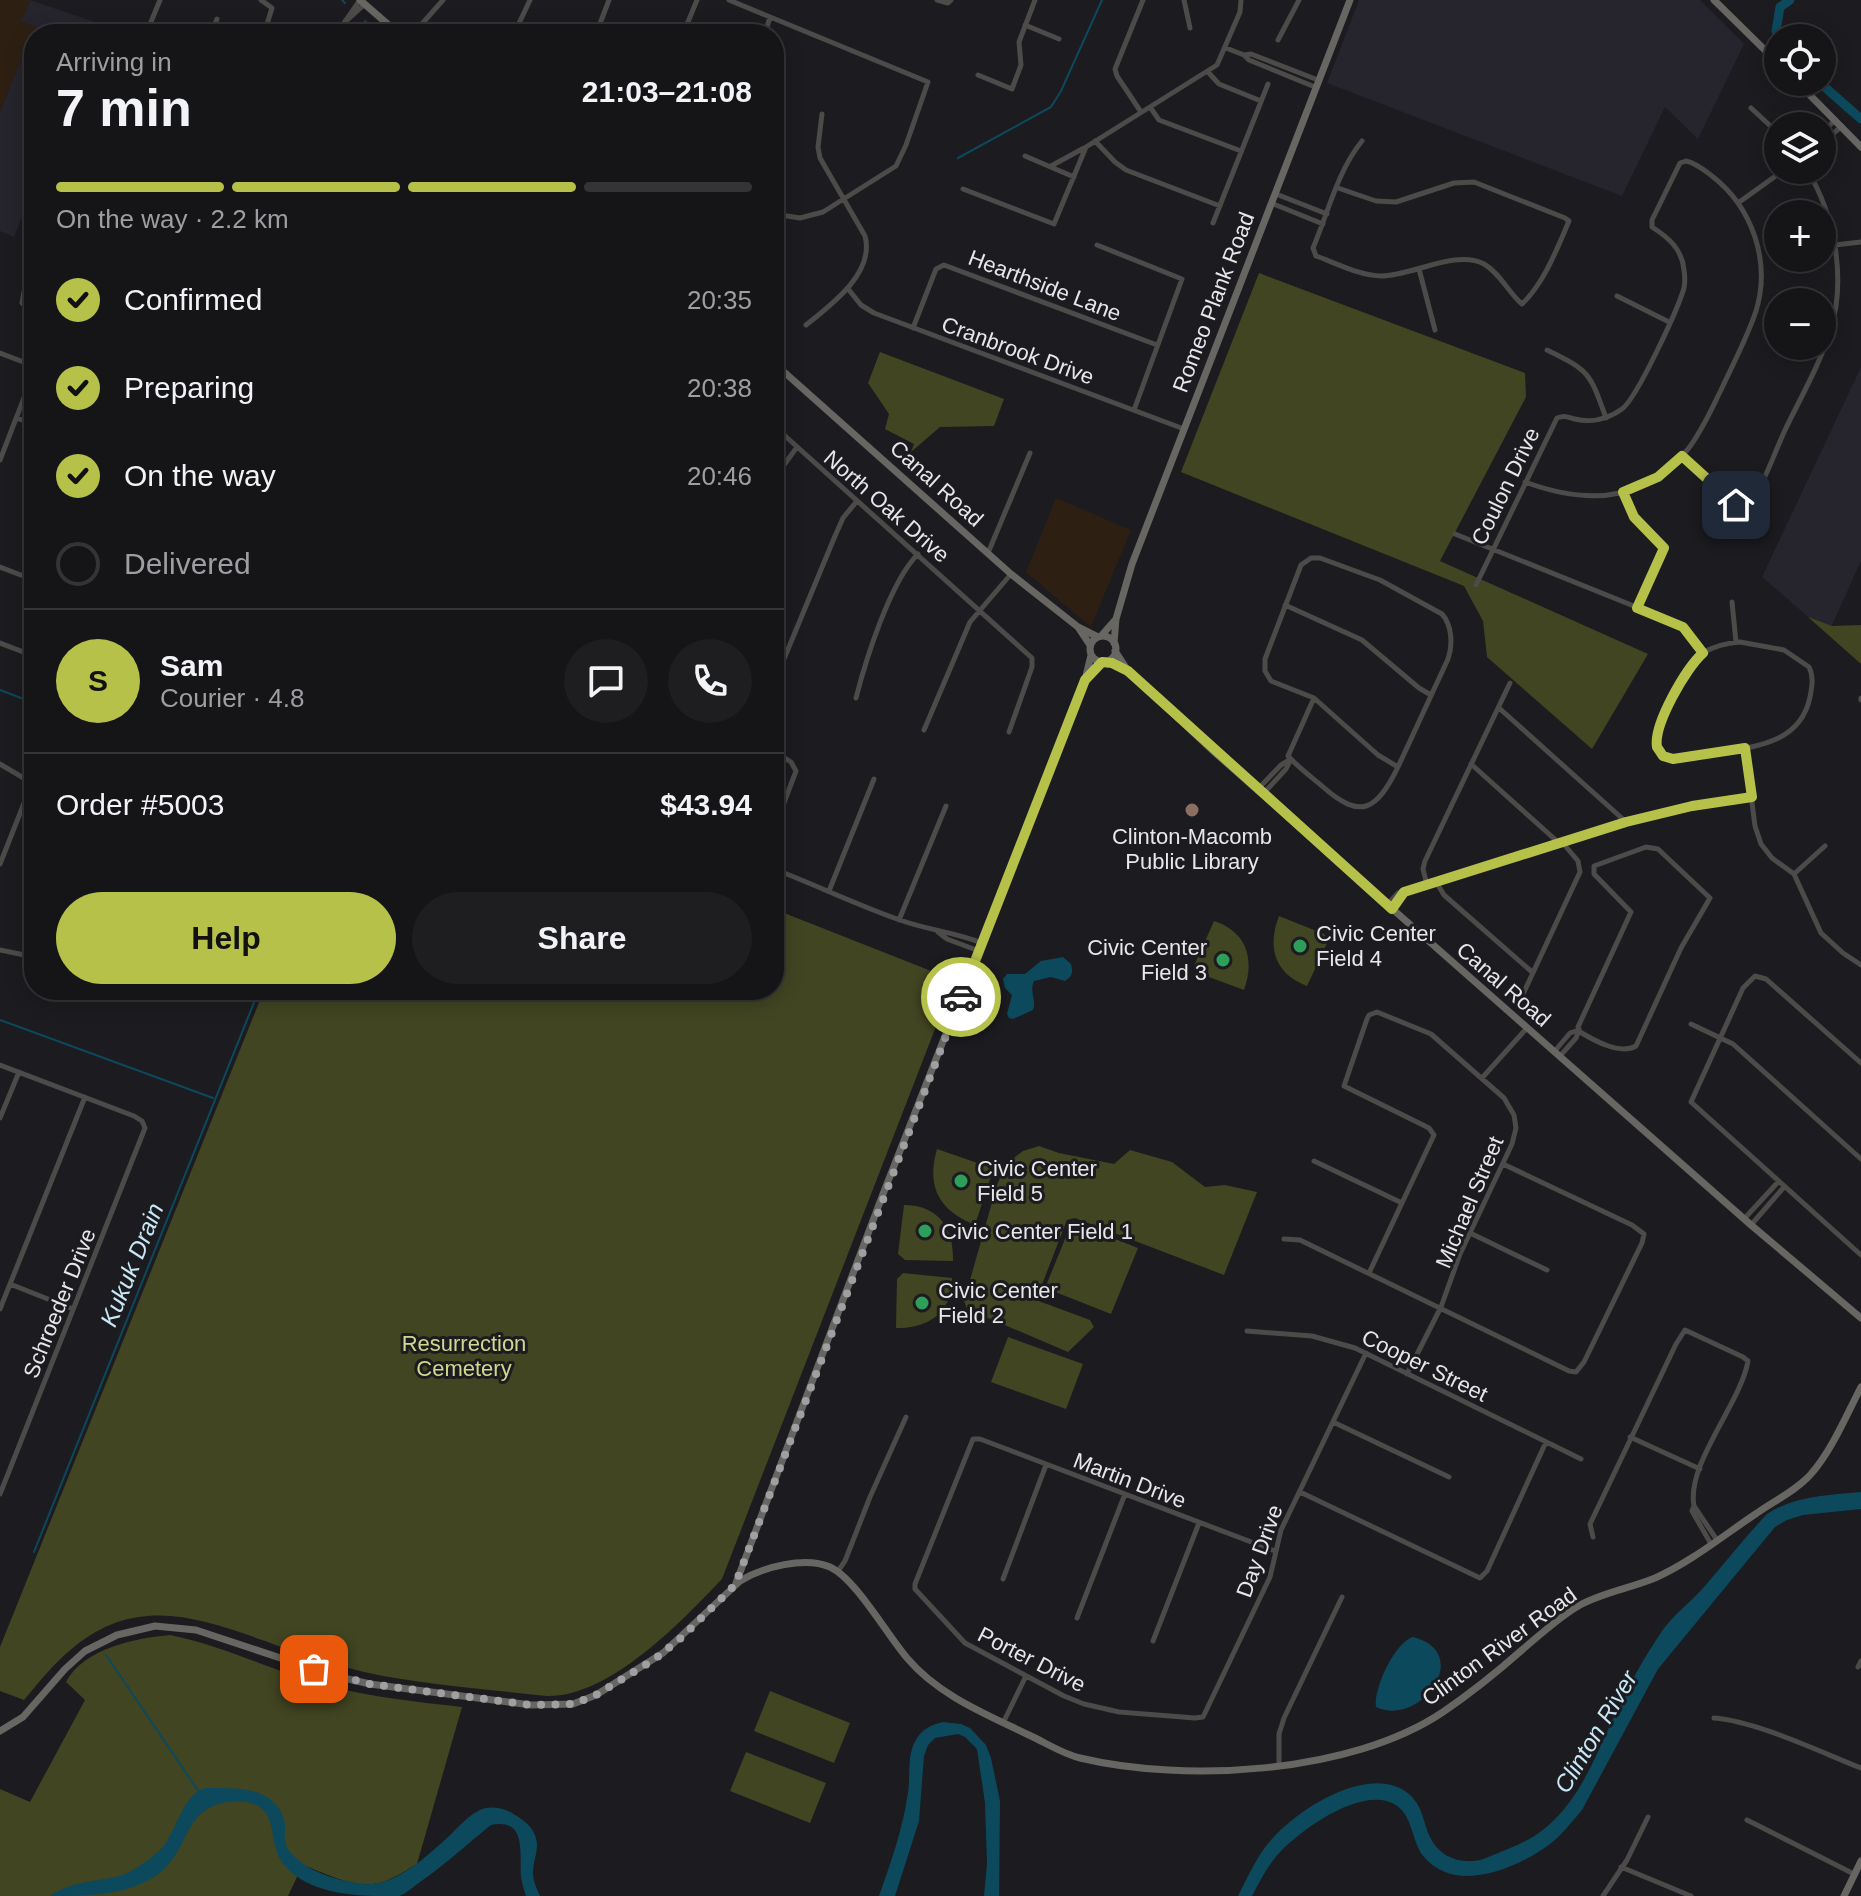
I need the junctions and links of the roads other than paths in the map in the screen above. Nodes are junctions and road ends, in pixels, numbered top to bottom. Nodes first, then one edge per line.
1 (160, 0) edge
2 (261, 0) edge
3 (530, 0) edge
4 (609, 0) edge
5 (697, 0) edge
6 (729, 0) edge
7 (937, 0) edge
8 (1035, 0) edge
9 (1143, 0) edge
10 (1184, 0) edge
11 (1241, 0) edge
12 (1299, 0) edge
13 (1350, 0) edge
14 (1714, 0) edge
15 (949, 1) edge
16 (363, 2) edge
17 (439, 2) edge
18 (770, 17) junction
19 (217, 19) dead end
20 (150, 24) edge
21 (215, 24) edge
22 (267, 24) edge
23 (343, 24) edge
24 (388, 24) edge
25 (421, 24) edge
26 (519, 24) edge
27 (600, 24) edge
28 (687, 24) edge
29 (768, 24) edge
30 (1025, 25) junction
31 (1190, 28) dead end
32 (1059, 39) dead end
33 (1278, 40) dead end
34 (1226, 48) junction
35 (1764, 49) edge
36 (1208, 72) junction
37 (978, 75) dead end
38 (1268, 84) dead end
39 (1316, 84) junction
40 (1811, 96) edge
41 (1261, 101) junction
42 (1150, 107) junction
43 (1751, 108) dead end
44 (1141, 112) junction
45 (822, 114) dead end
46 (1764, 120) edge
47 (1839, 123) junction
48 (1836, 125) edge
49 (1836, 127) edge
50 (1095, 141) junction
51 (1362, 141) dead end
52 (1086, 147) junction
53 (1861, 147) edge
54 (1241, 151) junction
55 (1025, 156) dead end
56 (1050, 166) junction
57 (1074, 177) junction
58 (1764, 184) edge
59 (1338, 188) junction
60 (963, 189) dead end
61 (1274, 193) junction
62 (844, 201) junction
63 (1270, 202) junction
64 (1738, 203) junction
65 (1220, 206) junction
66 (1327, 214) junction
67 (784, 215) edge
68 (1213, 223) dead end
69 (1323, 224) junction
70 (1861, 242) edge
71 (1097, 245) dead end
72 (1836, 245) edge
73 (1419, 269) junction
74 (1836, 272) edge
75 (849, 290) junction
76 (1617, 296) dead end
77 (1669, 322) junction
78 (806, 325) dead end
79 (913, 328) junction
80 (1435, 330) dead end
81 (1157, 345) junction
82 (1547, 350) dead end
83 (0, 353) edge
84 (24, 364) edge
85 (784, 372) edge
86 (24, 396) edge
87 (1134, 410) junction
88 (16, 418) junction
89 (1606, 418) junction
90 (24, 421) edge
91 (1184, 429) junction
92 (784, 435) edge
93 (797, 447) junction
94 (1030, 453) dead end
95 (1682, 456) junction
96 (0, 460) edge
97 (784, 465) edge
98 (1525, 482) junction
99 (1623, 492) junction
100 (857, 501) junction
101 (1455, 534) dead end
102 (1492, 550) junction
103 (988, 553) junction
104 (918, 554) junction
105 (0, 567) edge
106 (1011, 574) junction
107 (24, 576) edge
108 (1476, 585) dead end
109 (1732, 602) dead end
110 (1285, 605) junction
111 (1637, 608) junction
112 (980, 609) junction
113 (1116, 619) junction
114 (1078, 627) junction
115 (1100, 637) junction
116 (1736, 642) junction
117 (0, 643) edge
118 (1090, 645) junction
119 (1115, 647) junction
120 (24, 652) edge
121 (1703, 653) junction
122 (1091, 655) junction
123 (784, 659) edge
124 (1104, 662) junction
125 (1128, 671) junction
126 (1085, 680) junction
127 (1510, 683) dead end
128 (1431, 695) junction
129 (856, 698) dead end
130 (1314, 698) junction
131 (1499, 708) junction
132 (924, 730) dead end
133 (1009, 732) dead end
134 (1745, 748) junction
135 (784, 757) edge
136 (1291, 759) junction
137 (0, 764) edge
138 (1471, 764) junction
139 (1398, 767) junction
140 (24, 778) edge
141 (874, 779) dead end
142 (1260, 792) junction
143 (1752, 797) junction
144 (784, 803) edge
145 (24, 805) edge
146 (946, 806) dead end
147 (1626, 822) junction
148 (1561, 843) junction
149 (1825, 846) dead end
150 (0, 864) edge
151 (784, 873) edge
152 (1794, 874) junction
153 (1436, 882) junction
154 (1427, 885) junction
155 (829, 891) junction
156 (1389, 907) junction
157 (899, 920) junction
158 (980, 947) junction
159 (0, 950) edge
160 (24, 955) edge
161 (1861, 965) edge
162 (1532, 972) junction
163 (1524, 992) dead end
164 (1691, 1024) dead end
165 (1527, 1028) junction
166 (1579, 1030) junction
167 (1720, 1038) junction
168 (1556, 1054) junction
169 (1861, 1063) edge
170 (0, 1065) edge
171 (19, 1072) junction
172 (1482, 1078) junction
173 (85, 1097) junction
174 (0, 1118) edge
175 (1861, 1159) edge
176 (1314, 1161) dead end
177 (1503, 1164) junction
178 (1778, 1182) junction
179 (1784, 1187) junction
180 (1402, 1203) junction
181 (1748, 1222) junction
182 (1470, 1233) junction
183 (1284, 1239) dead end
184 (1861, 1255) edge
185 (1547, 1270) dead end
186 (1369, 1273) junction
187 (10, 1284) junction
188 (1441, 1307) junction
189 (0, 1309) edge
190 (73, 1309) junction
191 (1861, 1318) edge
192 (1247, 1331) dead end
193 (1366, 1353) junction
194 (1407, 1374) junction
195 (1861, 1387) edge
196 (906, 1417) dead end
197 (1333, 1422) junction
198 (1630, 1437) junction
199 (1546, 1442) junction
200 (1581, 1459) dead end
201 (1046, 1465) junction
202 (1700, 1469) junction
203 (1449, 1477) dead end
204 (1300, 1492) junction
205 (0, 1494) edge
206 (1125, 1494) junction
207 (1199, 1523) junction
208 (1593, 1537) dead end
209 (1714, 1542) junction
210 (1275, 1551) junction
211 (838, 1571) junction
212 (1003, 1579) dead end
213 (735, 1585) junction
214 (915, 1589) joint
215 (1342, 1597) dead end
216 (1077, 1618) dead end
217 (1153, 1641) dead end
218 (1026, 1676) junction
219 (1203, 1717) joint
220 (1714, 1718) dead end
221 (1003, 1723) junction
222 (0, 1731) edge
223 (1279, 1766) junction
224 (1861, 1768) edge
225 (1648, 1817) dead end
226 (1747, 1820) dead end
227 (1861, 1861) edge
228 (1621, 1867) junction
229 (1854, 1874) junction
230 (1603, 1896) edge
231 (1691, 1896) edge
232 (1844, 1896) edge

1 - 20 street
2 - 22 street
3 - 26 street
4 - 27 street
5 - 28 street
6 - 18 street
7 - 15 street
8 - 30 street
9 - 44 street
10 - 31 street
11 - 34 street
12 - 33 street
13 - 39 street, Romeo Plank Road
14 - 35 street
16 - 23 street
16 - 24 street
17 - 25 street
18 - 29 street
18 - 62 street
19 - 21 street
30 - 32 street
30 - 37 street
34 - 36 street
34 - 39 street
36 - 41 street
36 - 42 street
38 - 41 street
39 - 61 street, Romeo Plank Road
40 - 47 street
41 - 54 street
42 - 44 street
42 - 54 street
43 - 46 street
44 - 50 street
45 - 62 street
47 - 48 street
47 - 49 street
47 - 53 street
50 - 52 street
50 - 65 street
51 - 59 street
52 - 56 street
52 - 57 street
54 - 65 street
55 - 56 street
56 - 57 street
57 - 60 street
58 - 64 street
59 - 66 street
59 - 73 street
61 - 63 street, Romeo Plank Road
61 - 66 street
62 - 67 street
62 - 75 street
63 - 69 street
63 - 91 street, Romeo Plank Road
64 - 77 street
64 - 95 street
65 - 68 street
66 - 69 street
69 - 73 street
70 - 72 street
71 - 81 street
73 - 80 street
74 - 95 street
75 - 78 street
75 - 79 street, Cranbrook Drive
76 - 77 street
77 - 89 street
79 - 81 street, Hearthside Lane
79 - 87 street, Cranbrook Drive
81 - 87 street
82 - 89 street
83 - 84 street
85 - 103 street, Canal Road
86 - 88 street
87 - 91 street, Cranbrook Drive
88 - 90 street
88 - 96 street
89 - 98 street, Coulon Drive
91 - 113 street, Romeo Plank Road
92 - 93 street, North Oak Drive
93 - 97 street
93 - 100 street, North Oak Drive
94 - 103 street
95 - 99 street
98 - 99 street
98 - 102 street, Coulon Drive
99 - 111 street
100 - 104 street, North Oak Drive
100 - 123 street
101 - 102 street
102 - 108 street, Coulon Drive
102 - 111 street
103 - 106 street, Canal Road
104 - 112 street, North Oak Drive
104 - 129 street
105 - 107 street
106 - 112 street
106 - 114 street, Canal Road
109 - 116 street
110 - 128 street
110 - 128 street
110 - 130 street
111 - 121 street
112 - 132 street
112 - 133 street, North Oak Drive
113 - 115 street, Romeo Plank Road
113 - 119 street, Romeo Plank Road
114 - 115 street, Canal Road
114 - 118 street, Canal Road
115 - 118 street
115 - 119 street
116 - 121 street
116 - 134 street
117 - 120 street
118 - 122 street
119 - 124 street
119 - 125 street, Canal Road
121 - 134 street
122 - 124 street
122 - 126 street
124 - 125 street, Canal Road
124 - 126 street
125 - 142 street, Canal Road
126 - 158 street
127 - 131 street
128 - 139 street
130 - 136 street
130 - 139 street
131 - 138 street
131 - 147 street
134 - 143 street
135 - 144 street
136 - 139 street
136 - 142 street
137 - 140 street
138 - 148 street
138 - 154 street
141 - 155 street
142 - 156 street, Canal Road
143 - 147 street
143 - 152 street
145 - 150 street
146 - 157 street
147 - 148 street
148 - 153 street
148 - 162 street
149 - 152 street
151 - 155 street
152 - 161 street
153 - 154 street
153 - 162 street
154 - 156 street
155 - 157 street
156 - 165 street, Canal Road
157 - 158 street
158 - 213 street
159 - 160 street
162 - 163 street
164 - 167 street
165 - 168 street, Canal Road
165 - 172 street
166 - 166 street
166 - 168 street
167 - 169 street
167 - 175 street
167 - 178 street
168 - 181 street, Canal Road
170 - 171 street
171 - 173 street
171 - 174 street
172 - 177 street, Michael Street
172 - 180 street, Michael Street
173 - 187 street
173 - 190 street, Schroeder Drive
176 - 180 street
177 - 182 street, Michael Street
177 - 188 street
178 - 179 street
178 - 181 street
179 - 181 street
179 - 184 street
180 - 186 street
181 - 191 street, Canal Road
182 - 185 street
182 - 188 street, Michael Street
183 - 186 street
186 - 188 street
187 - 189 street
187 - 190 street
188 - 194 street, Michael Street
190 - 205 street, Schroeder Drive
192 - 193 street, Cooper Street
193 - 194 street, Cooper Street
193 - 197 street, Day Drive
194 - 199 street, Cooper Street
195 - 209 street, Clinton River Road
196 - 211 street
197 - 203 street
197 - 204 street, Day Drive
198 - 202 street
198 - 202 street
198 - 208 street
199 - 200 street, Cooper Street
199 - 204 street
201 - 206 street, Martin Drive
201 - 212 street
201 - 214 street, Martin Drive
202 - 209 street
204 - 210 street, Day Drive
206 - 207 street, Martin Drive
206 - 216 street
207 - 210 street, Martin Drive
207 - 217 street
209 - 223 street, Clinton River Road
210 - 219 street, Day Drive
211 - 213 street
211 - 221 street, Clinton River Road
213 - 222 street
214 - 218 street, Porter Drive
215 - 223 street
218 - 219 street, Porter Drive
218 - 221 street
220 - 224 street
221 - 223 street, Clinton River Road
225 - 228 street
226 - 229 street
227 - 229 street
228 - 230 street
228 - 231 street
229 - 232 street

